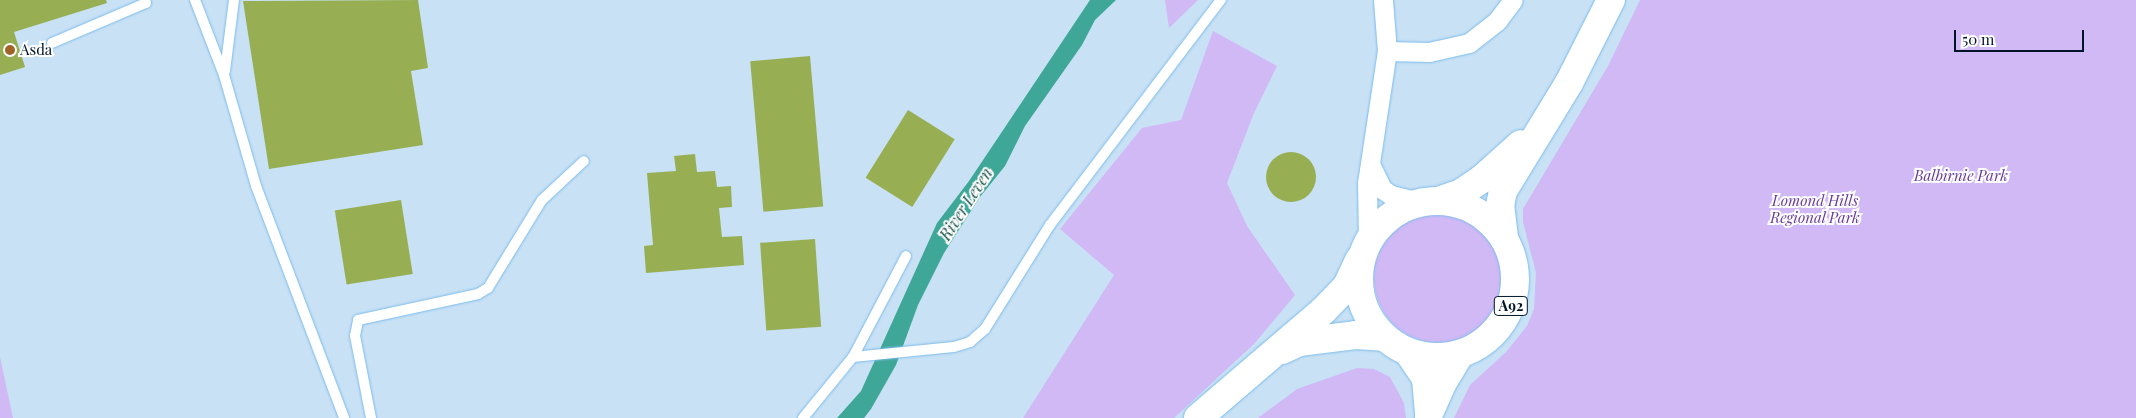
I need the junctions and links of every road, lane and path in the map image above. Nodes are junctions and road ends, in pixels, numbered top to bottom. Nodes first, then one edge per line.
1 (145, 0) edge
2 (195, 0) edge
3 (234, 0) edge
4 (1221, 0) edge
5 (1383, 0) edge
6 (1512, 0) edge
7 (1611, 0) edge
8 (52, 43) dead end
9 (1387, 50) junction
10 (224, 75) junction
11 (1545, 121) junction
12 (584, 161) dead end
13 (1370, 162) junction
14 (1431, 201) junction
15 (1504, 237) junction
16 (1366, 247) junction
17 (906, 256) dead end
18 (1383, 337) junction
19 (1407, 352) junction
20 (1271, 354) junction
21 (1461, 354) junction
22 (853, 357) junction
23 (344, 418) edge
24 (371, 418) edge
25 (803, 418) edge
26 (1198, 418) edge
27 (1428, 418) edge

1 - 8 lane
2 - 10 lane
3 - 10 lane
4 - 22 lane
5 - 9 street
6 - 9 street
7 - 11 highway, A92
9 - 13 street
10 - 23 lane
11 - 14 highway, A92
11 - 15 highway, A92
12 - 24 lane
13 - 14 street
13 - 16 street
14 - 15 highway, A92
14 - 16 highway, A92
15 - 21 highway, A92
16 - 18 highway, A92
16 - 20 highway, A92
17 - 22 lane
18 - 19 highway, A92
18 - 20 highway, A92
19 - 21 highway, A92
19 - 27 main road
20 - 26 highway, A92
21 - 27 main road
22 - 25 lane

